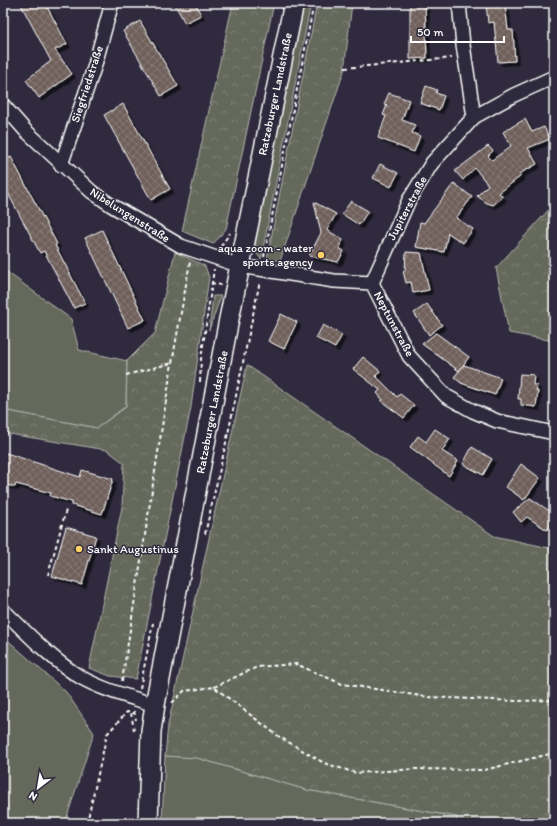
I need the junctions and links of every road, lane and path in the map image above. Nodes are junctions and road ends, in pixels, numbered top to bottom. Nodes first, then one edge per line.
1 (112, 3) edge
2 (294, 3) edge
3 (314, 3) edge
4 (459, 3) edge
5 (465, 57) junction
6 (345, 68) dead end
7 (554, 77) edge
8 (3, 105) edge
9 (474, 117) junction
10 (61, 165) junction
11 (192, 251) junction
12 (240, 266) junction
13 (262, 269) junction
14 (372, 282) junction
15 (172, 363) junction
16 (126, 375) dead end
17 (554, 433) edge
18 (66, 510) dead end
19 (203, 541) dead end
20 (48, 575) dead end
21 (3, 610) edge
22 (214, 687) junction
23 (120, 694) junction
24 (554, 700) edge
25 (165, 703) junction
26 (134, 713) dead end
27 (554, 753) edge
28 (87, 823) edge
29 (148, 823) edge

1 - 10 street, Siegfriedstraße
2 - 12 main road, Ratzeburger Landstraße
3 - 13 path
4 - 5 street
5 - 6 path
5 - 9 street
7 - 9 street, Jupiterstraße
8 - 10 street, Nibelungenstraße
9 - 14 street, Jupiterstraße
10 - 11 street, Nibelungenstraße
11 - 12 street, Nibelungenstraße
11 - 15 path
12 - 13 street, Neptunstraße
12 - 25 main road, Ratzeburger Landstraße
13 - 14 street, Neptunstraße
13 - 19 path
14 - 17 street, Neptunstraße
15 - 16 path
15 - 23 path
18 - 20 path
21 - 23 street
22 - 24 path
22 - 25 path
22 - 27 path
23 - 25 street
25 - 29 main road, Ratzeburger Landstraße
26 - 28 path

